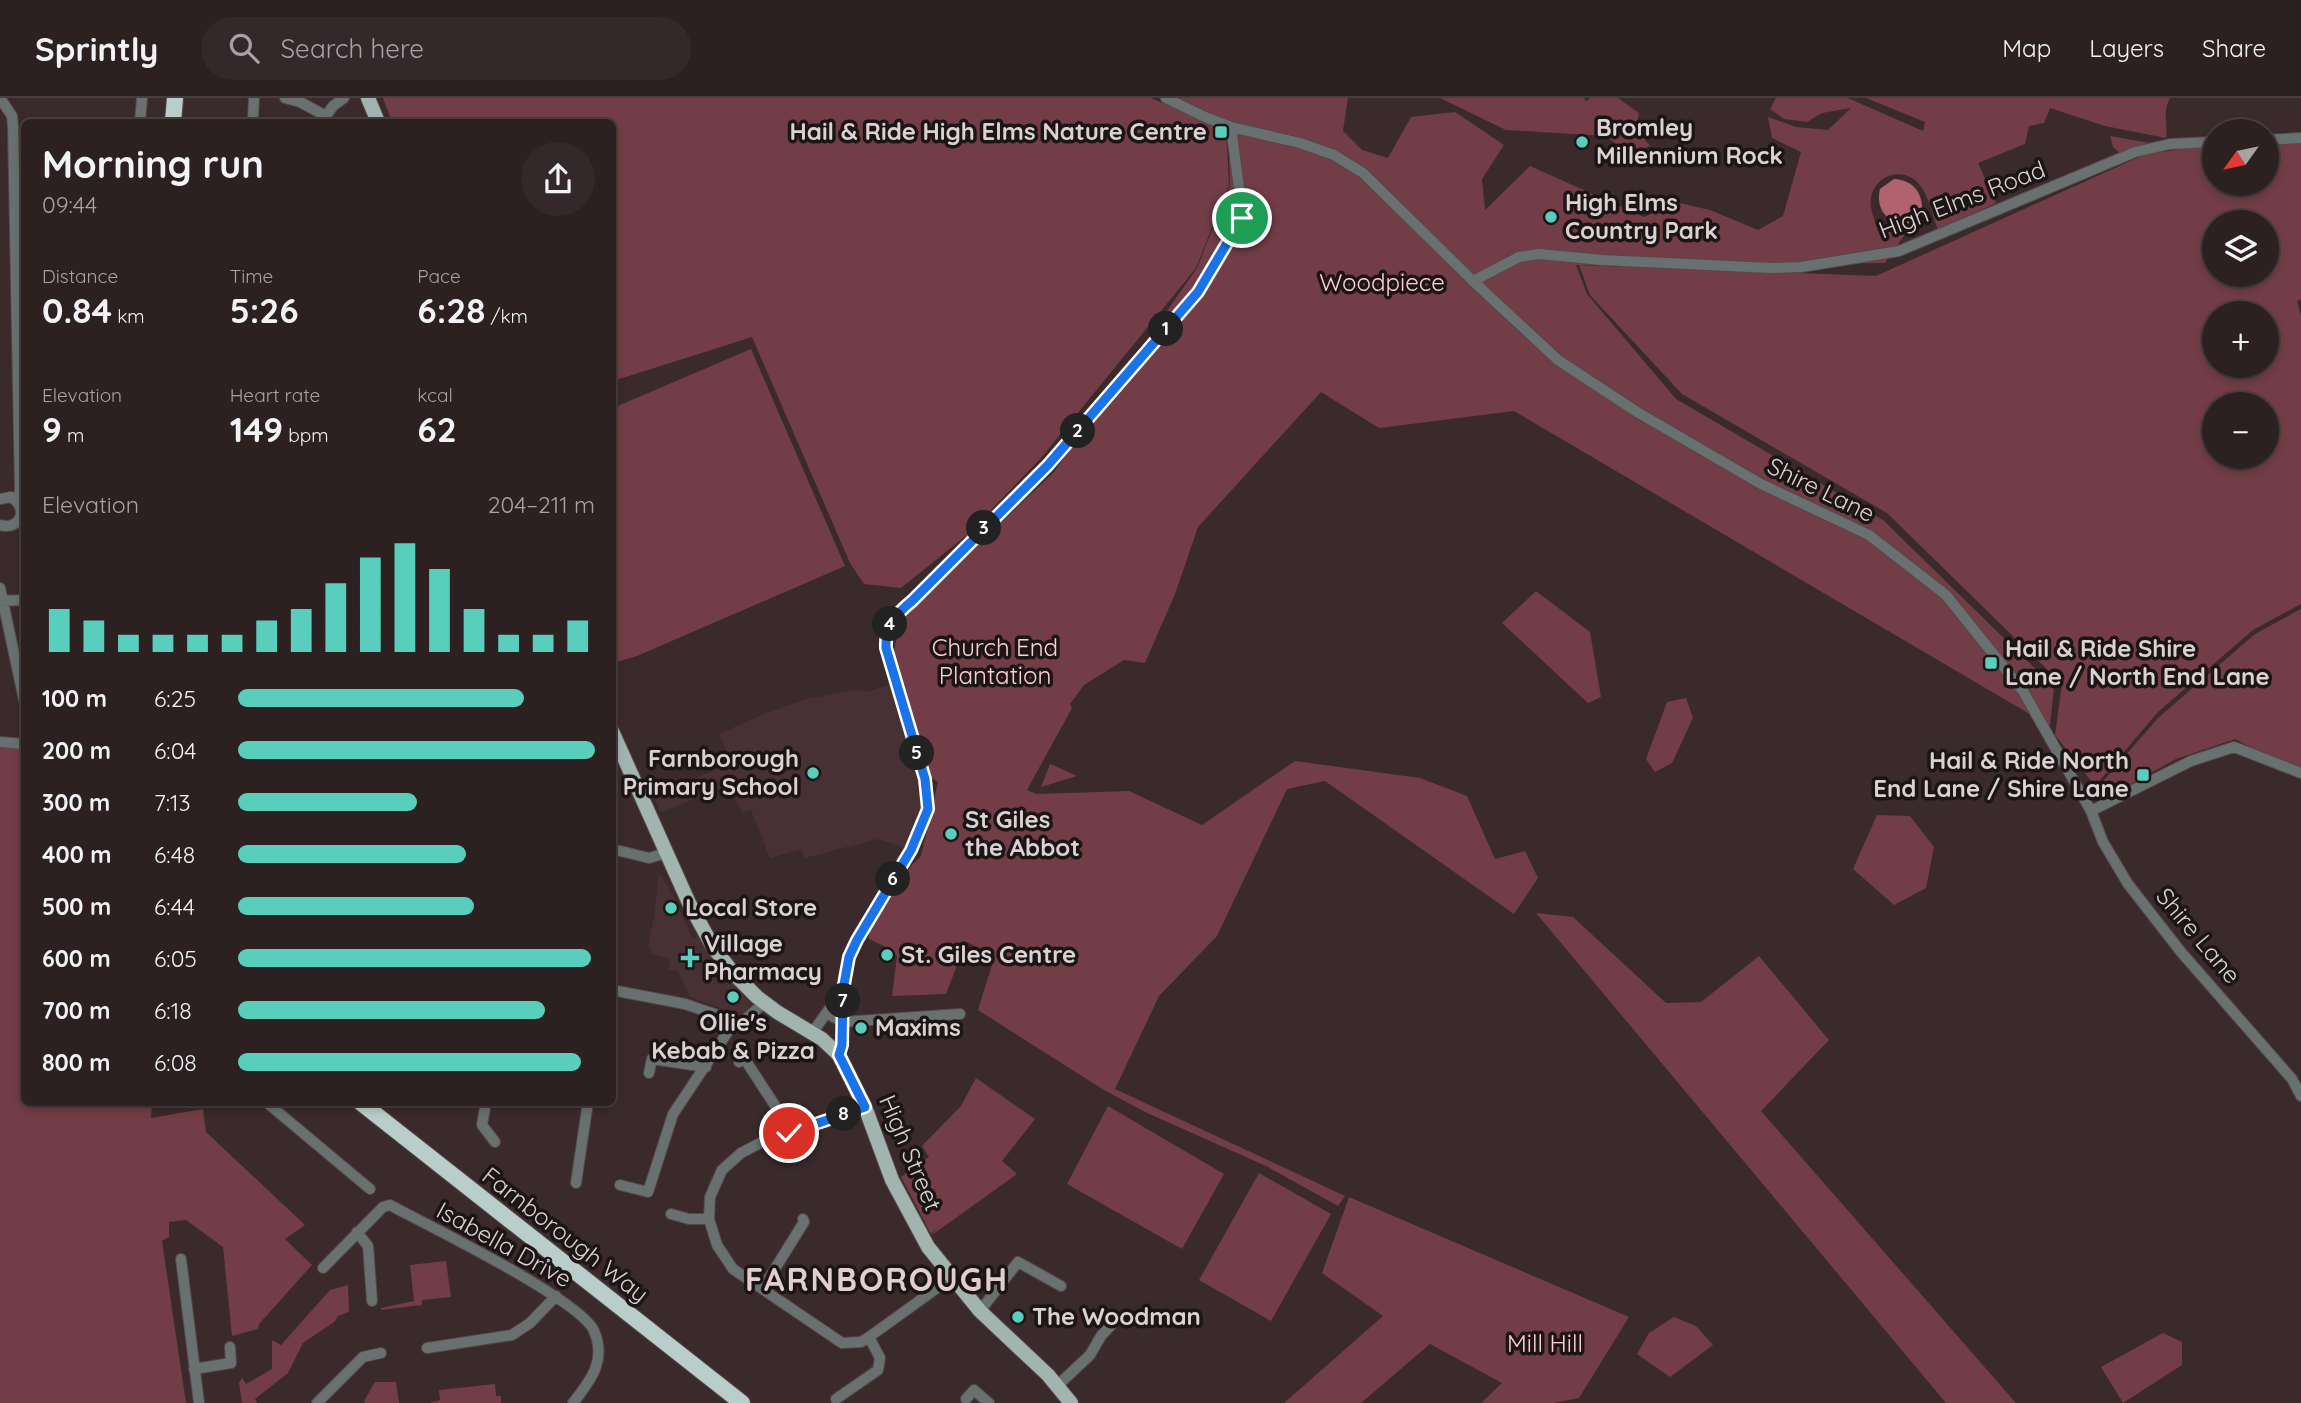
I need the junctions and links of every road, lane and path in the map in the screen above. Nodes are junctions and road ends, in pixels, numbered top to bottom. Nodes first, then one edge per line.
1 (0, 98) edge
2 (142, 98) edge
3 (175, 98) edge
4 (254, 98) edge
5 (285, 98) edge
6 (344, 98) edge
7 (368, 98) edge
8 (1166, 98) edge
9 (253, 118) dead end
10 (140, 119) edge
11 (173, 119) edge
12 (325, 119) edge
13 (377, 119) edge
14 (1231, 127) junction
15 (2301, 138) edge
16 (2279, 139) edge
17 (2202, 143) edge
18 (21, 281) edge
19 (1473, 281) junction
20 (0, 499) edge
21 (18, 501) junction
22 (21, 506) edge
23 (21, 524) edge
24 (0, 525) edge
25 (0, 588) edge
26 (21, 600) edge
27 (1, 601) edge
28 (21, 687) edge
29 (616, 740) edge
30 (0, 742) edge
31 (21, 744) edge
32 (2301, 773) edge
33 (2091, 811) junction
34 (616, 850) edge
35 (666, 853) junction
36 (843, 990) junction
37 (616, 991) edge
38 (764, 1003) junction
39 (827, 1013) junction
40 (960, 1014) dead end
41 (735, 1021) junction
42 (842, 1022) junction
43 (812, 1033) junction
44 (839, 1055) junction
45 (739, 1062) dead end
46 (706, 1067) junction
47 (649, 1073) dead end
48 (2301, 1096) edge
49 (271, 1106) edge
50 (365, 1106) edge
51 (485, 1106) edge
52 (587, 1106) edge
53 (865, 1107) junction
54 (789, 1133) junction
55 (495, 1142) dead end
56 (576, 1182) dead end
57 (620, 1185) dead end
58 (370, 1189) dead end
59 (671, 1214) dead end
60 (709, 1219) junction
61 (803, 1219) dead end
62 (357, 1232) junction
63 (181, 1259) dead end
64 (323, 1268) dead end
65 (951, 1278) junction
66 (1061, 1286) dead end
67 (763, 1288) junction
68 (556, 1296) junction
69 (372, 1301) dead end
70 (980, 1311) junction
71 (1115, 1321) dead end
72 (869, 1337) junction
73 (230, 1347) dead end
74 (427, 1348) dead end
75 (381, 1353) dead end
76 (194, 1369) junction
77 (1058, 1385) junction
78 (836, 1399) dead end
79 (966, 1399) dead end
80 (199, 1403) edge
81 (317, 1403) edge
82 (573, 1403) edge
83 (742, 1403) edge
84 (989, 1403) edge
85 (1071, 1403) edge

1 - 18 street
2 - 10 street
3 - 11 highway
4 - 9 street
5 - 12 street
6 - 12 street
7 - 13 main road
8 - 14 street, Shire Lane
14 - 19 street, Shire Lane
14 - 36 street
15 - 16 street
17 - 19 street, High Elms Road
18 - 21 street
19 - 33 street, Shire Lane
20 - 21 street
21 - 22 street
23 - 24 street
25 - 27 street
26 - 27 street
27 - 28 street
29 - 35 main road, High Street
30 - 31 street
32 - 33 street
33 - 48 street, Shire Lane
34 - 35 street
35 - 38 main road, High Street
36 - 39 street
36 - 42 street
37 - 41 street
38 - 41 street
38 - 43 main road, High Street
39 - 42 street
39 - 43 street
40 - 42 street
41 - 46 street
42 - 44 street
43 - 44 main road, High Street
44 - 53 main road, High Street
45 - 54 street
46 - 47 street
46 - 57 street
49 - 58 street
50 - 83 highway, Farnborough Way
51 - 55 street
52 - 56 street
53 - 54 street
53 - 65 main road, High Street
54 - 60 street
59 - 60 street
60 - 67 street
61 - 67 street
62 - 64 street
62 - 68 street, Isabella Drive
62 - 69 street
63 - 76 street
65 - 70 main road, High Street
65 - 72 street
66 - 70 street
67 - 72 street
68 - 74 street
68 - 82 street, Isabella Drive
70 - 77 main road, High Street
71 - 77 street
72 - 78 street
73 - 76 street
75 - 81 street
76 - 80 street
77 - 85 main road, High Street
79 - 84 street

